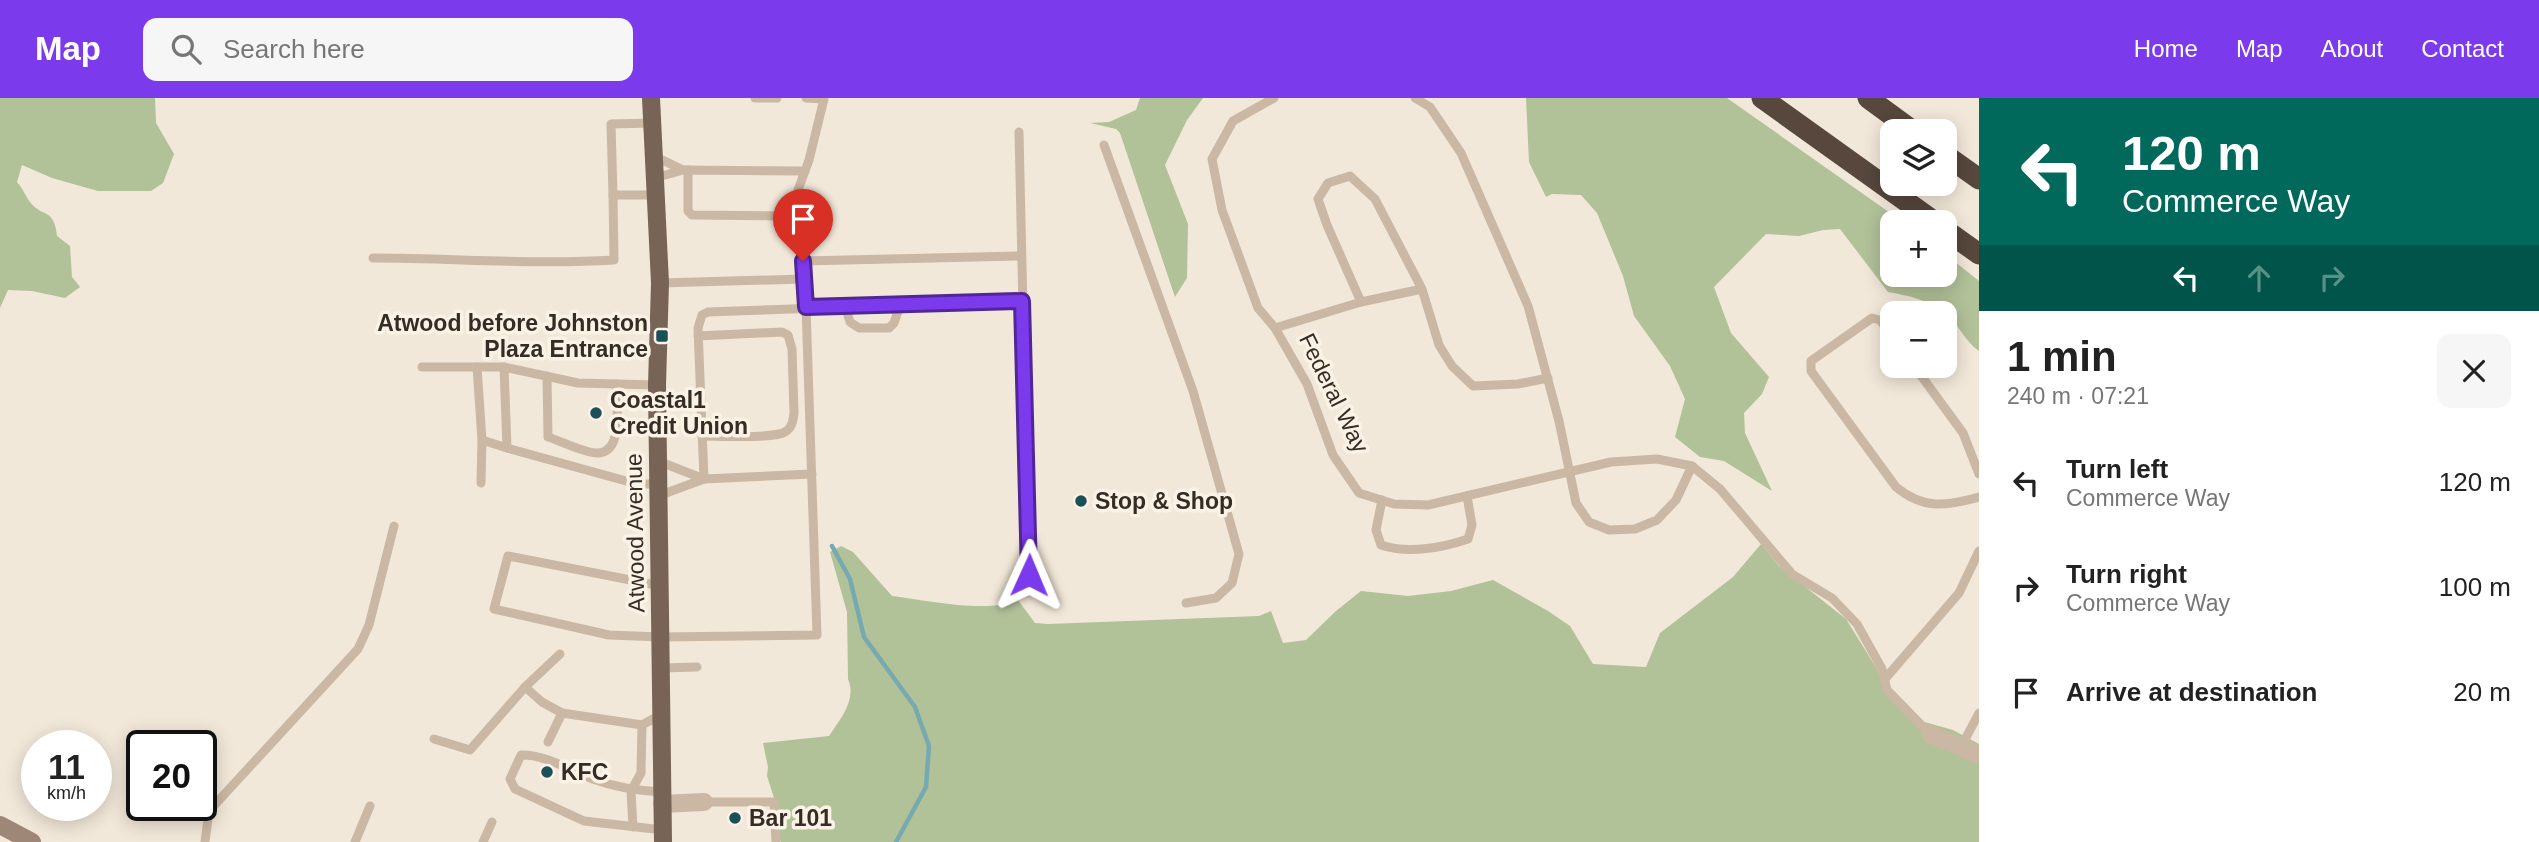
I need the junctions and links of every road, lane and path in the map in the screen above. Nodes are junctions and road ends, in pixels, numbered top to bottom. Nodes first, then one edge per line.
1 (651, 98) edge
2 (755, 98) edge
3 (777, 98) edge
4 (806, 98) edge
5 (1274, 98) edge
6 (1415, 98) edge
7 (1762, 98) edge
8 (1868, 98) edge
9 (1897, 119) edge
10 (652, 123) junction
11 (1019, 132) dead end
12 (1104, 145) dead end
13 (654, 156) junction
14 (1957, 163) edge
15 (685, 170) junction
16 (805, 171) junction
17 (1979, 179) edge
18 (655, 186) junction
19 (613, 195) junction
20 (1918, 210) edge
21 (800, 216) junction
22 (1957, 238) edge
23 (1979, 254) edge
24 (1021, 256) junction
25 (373, 258) dead end
26 (803, 261) junction
27 (804, 279) junction
28 (660, 283) junction
29 (1422, 289) junction
30 (1022, 301) junction
31 (1361, 302) junction
32 (900, 304) junction
33 (845, 306) junction
34 (806, 307) junction
35 (1880, 320) edge
36 (1275, 328) junction
37 (698, 336) junction
38 (422, 367) dead end
39 (477, 367) junction
40 (504, 367) junction
41 (547, 376) junction
42 (1548, 378) junction
43 (1923, 378) edge
44 (615, 384) junction
45 (657, 385) junction
46 (702, 436) junction
47 (482, 440) junction
48 (507, 448) junction
49 (658, 461) junction
50 (1692, 466) junction
51 (1569, 472) junction
52 (812, 474) junction
53 (1979, 474) edge
54 (704, 479) junction
55 (481, 483) dead end
56 (658, 490) junction
57 (1467, 496) junction
58 (1979, 498) edge
59 (1382, 500) junction
60 (394, 526) dead end
61 (1979, 551) edge
62 (1029, 575) dead end
63 (661, 586) junction
64 (1186, 603) dead end
65 (661, 637) junction
66 (560, 654) dead end
67 (697, 667) dead end
68 (661, 668) junction
69 (1884, 680) junction
70 (525, 687) junction
71 (562, 713) junction
72 (662, 714) junction
73 (1978, 719) edge
74 (642, 725) junction
75 (1930, 734) joint
76 (435, 739) dead end
77 (548, 742) dead end
78 (1961, 747) junction
79 (1979, 755) edge
80 (631, 791) junction
81 (663, 798) junction
82 (704, 802) joint
83 (369, 806) dead end
84 (492, 822) dead end
85 (0, 825) edge
86 (633, 827) junction
87 (663, 836) edge
88 (32, 842) edge
89 (205, 842) edge
90 (355, 842) edge
91 (483, 842) edge
92 (776, 842) edge

1 - 10 main road, Atwood Avenue
2 - 3 lane
4 - 16 lane
5 - 36 lane, Federal Way
6 - 42 lane
7 - 20 highway
8 - 9 highway
10 - 13 main road, Atwood Avenue
10 - 19 lane
11 - 24 lane
12 - 64 lane
13 - 15 lane
13 - 18 main road, Atwood Avenue
14 - 17 highway
15 - 16 lane
15 - 18 lane
15 - 21 lane
16 - 21 lane
18 - 19 lane
18 - 28 main road, Atwood Avenue
19 - 25 lane
21 - 26 lane
22 - 23 highway
24 - 26 lane
24 - 30 lane
26 - 27 lane
27 - 28 lane
27 - 34 lane
28 - 45 main road, Atwood Avenue
29 - 31 lane
29 - 31 lane
29 - 42 lane
30 - 32 lane
30 - 62 lane
31 - 36 lane
32 - 33 lane
32 - 33 lane
33 - 34 lane
34 - 37 lane
34 - 52 lane
35 - 58 lane
36 - 59 lane, Federal Way
37 - 46 lane
37 - 46 lane
38 - 39 lane
39 - 40 lane
39 - 47 lane
40 - 41 lane
40 - 48 lane
41 - 44 lane
41 - 44 lane
42 - 51 lane
43 - 53 lane
44 - 45 lane
45 - 49 main road, Atwood Avenue
46 - 54 lane
47 - 48 lane
47 - 55 lane
48 - 56 lane
49 - 54 lane
49 - 56 main road, Atwood Avenue
50 - 51 lane, Federal Way
50 - 51 lane
50 - 69 lane, Federal Way
51 - 57 lane, Federal Way
52 - 54 lane
52 - 65 lane
54 - 56 lane
56 - 63 main road, Atwood Avenue
57 - 59 lane, Federal Way
57 - 59 lane
60 - 89 lane
61 - 69 lane
63 - 65 main road, Atwood Avenue
63 - 65 lane
65 - 68 main road, Atwood Avenue
66 - 70 lane
67 - 68 lane
68 - 72 main road, Atwood Avenue
69 - 75 lane, Federal Way
70 - 71 lane
70 - 76 lane
71 - 74 lane
71 - 77 lane
72 - 74 lane
72 - 81 main road, Atwood Avenue
73 - 78 lane
74 - 80 lane
75 - 78 street, Federal Way
78 - 79 street, Federal Way
80 - 81 lane
80 - 86 lane
80 - 86 lane
81 - 82 street
81 - 87 main road, Atwood Avenue
82 - 92 lane
83 - 90 lane
84 - 91 lane
85 - 88 main road
86 - 87 lane

